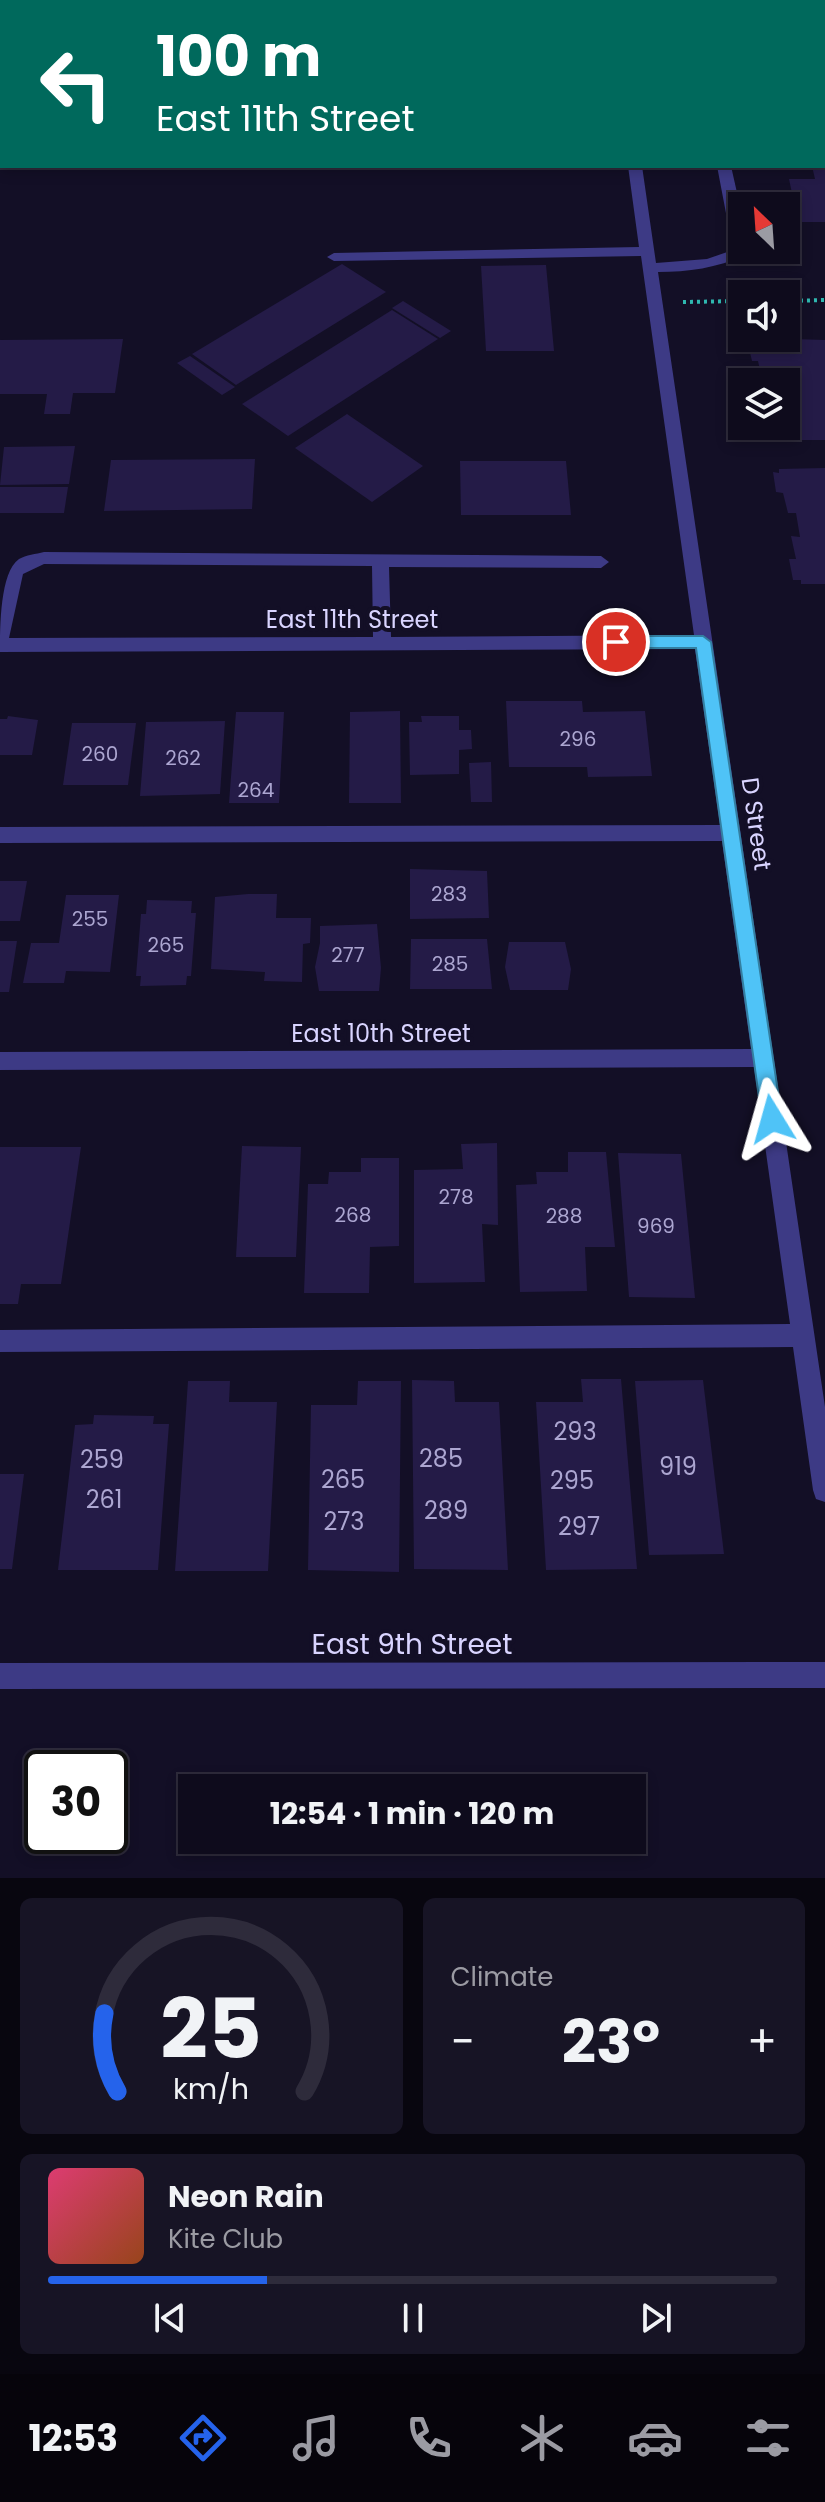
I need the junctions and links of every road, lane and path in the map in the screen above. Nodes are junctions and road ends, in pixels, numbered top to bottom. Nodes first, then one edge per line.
1 (635, 168) edge
2 (724, 168) edge
3 (334, 257) dead end
4 (649, 259) junction
5 (825, 300) edge
6 (728, 301) edge
7 (800, 301) edge
8 (655, 303) junction
9 (380, 561) junction
10 (601, 562) dead end
11 (703, 642) junction
12 (0, 643) edge
13 (382, 643) junction
14 (731, 833) junction
15 (0, 835) edge
16 (763, 1058) junction
17 (0, 1061) edge
18 (803, 1335) junction
19 (0, 1341) edge
20 (825, 1490) edge
21 (825, 1675) edge
22 (0, 1676) edge

1 - 4 street, D Street
2 - 4 street
3 - 4 street
4 - 8 street, D Street
5 - 7 path
6 - 8 path
8 - 11 street, D Street
9 - 10 street
9 - 12 street
9 - 13 street
11 - 13 street, East 11th Street
11 - 14 street, D Street
12 - 13 street, East 11th Street
14 - 15 street
14 - 16 street, D Street
16 - 17 street, East 10th Street
16 - 18 street, D Street
18 - 19 street
18 - 20 street, D Street
21 - 22 street, East 9th Street

